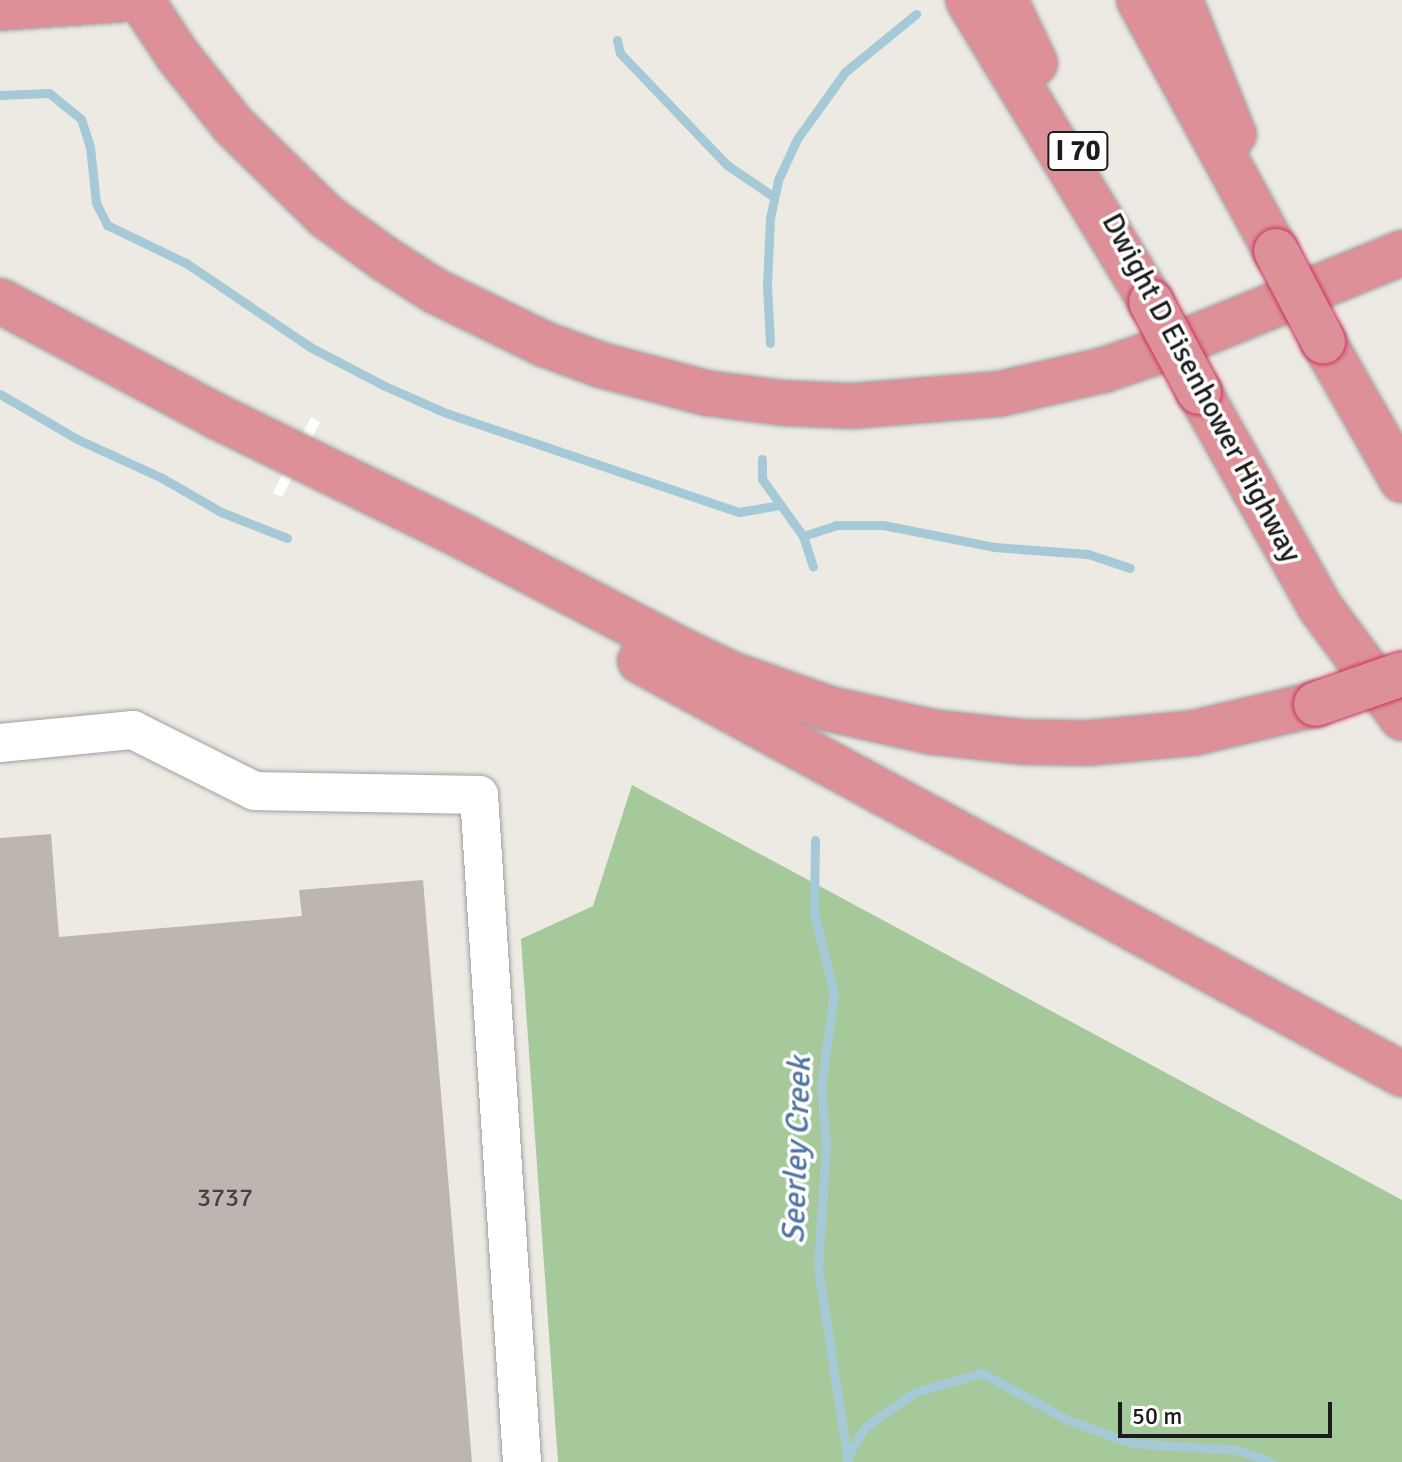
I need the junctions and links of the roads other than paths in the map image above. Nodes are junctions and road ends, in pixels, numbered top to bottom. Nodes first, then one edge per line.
1 (118, 0) edge
2 (141, 0) edge
3 (968, 0) edge
4 (1005, 0) edge
5 (1139, 0) edge
6 (1180, 0) edge
7 (0, 8) edge
8 (1276, 251) junction
9 (1402, 253) edge
10 (0, 301) edge
11 (1151, 302) junction
12 (216, 416) junction
13 (1402, 480) edge
14 (1402, 674) edge
15 (1402, 718) edge
16 (0, 743) edge
17 (1402, 1074) edge
18 (522, 1462) edge

1 - 7 highway
2 - 9 highway
3 - 11 highway
4 - 11 highway, Dwight D Eisenhower Highway / I 70
5 - 8 highway
6 - 8 highway
8 - 13 highway, bridge
10 - 12 highway
11 - 15 highway, Dwight D Eisenhower Highway / I 70, bridge
12 - 14 highway, bridge
12 - 17 highway
16 - 18 lane

